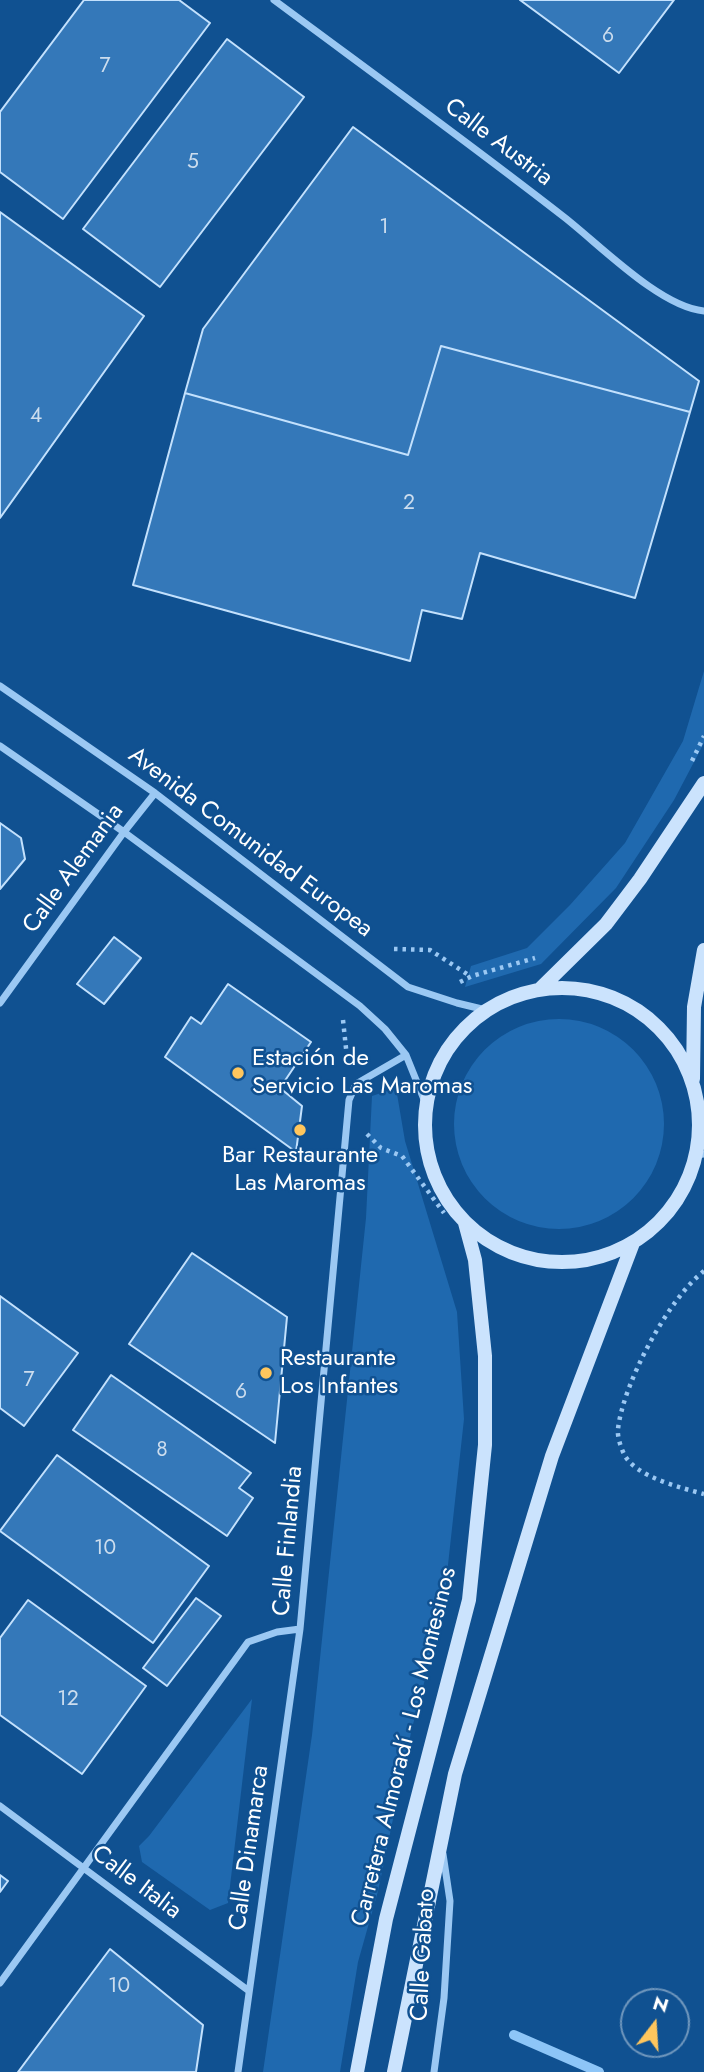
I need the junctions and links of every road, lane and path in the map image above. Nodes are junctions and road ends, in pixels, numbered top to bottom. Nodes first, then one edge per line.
1 (274, 0) edge
2 (703, 312) edge
3 (0, 686) edge
4 (704, 736) edge
5 (0, 746) edge
6 (687, 770) dead end
7 (704, 783) edge
8 (155, 793) junction
9 (124, 832) junction
10 (704, 950) edge
11 (541, 953) dead end
12 (378, 963) junction
13 (470, 976) junction
14 (540, 989) junction
15 (435, 995) junction
16 (351, 999) junction
17 (0, 1003) edge
18 (486, 1010) junction
19 (406, 1055) junction
20 (694, 1084) junction
21 (349, 1100) junction
22 (425, 1102) junction
23 (700, 1154) edge
24 (458, 1223) junction
25 (633, 1243) junction
26 (704, 1271) edge
27 (704, 1494) edge
28 (300, 1629) junction
29 (0, 1806) edge
30 (441, 1840) junction
31 (83, 1868) junction
32 (0, 1983) edge
33 (249, 1992) junction
34 (238, 2072) edge
35 (356, 2072) edge
36 (394, 2072) edge
37 (434, 2072) edge

1 - 2 street, Calle Austria
3 - 8 street, Avenida Comunidad Europea
4 - 6 path
5 - 9 street
7 - 14 main road
8 - 9 street, Calle Alemania
8 - 12 street, Avenida Comunidad Europea
9 - 16 street
9 - 17 street, Calle Alemania
10 - 20 main road
11 - 13 path
12 - 13 path
12 - 15 street, Avenida Comunidad Europea
13 - 15 path
14 - 18 main road
14 - 20 main road
15 - 18 street, Avenida Comunidad Europea
16 - 19 street
16 - 21 path
18 - 22 main road
19 - 21 street
19 - 22 street
20 - 23 main road
21 - 24 path
21 - 28 street, Calle Finlandia
22 - 24 main road
23 - 25 main road
24 - 25 main road
24 - 35 main road, Carretera Almoradí - Los Montesinos
25 - 30 main road
26 - 27 path
28 - 31 street, Calle Finlandia
28 - 33 street, Calle Dinamarca
29 - 31 street, Calle Italia
30 - 36 main road
30 - 37 street, Calle Gabato
31 - 32 street, Calle Finlandia
31 - 33 street, Calle Italia
33 - 34 street, Calle Dinamarca

